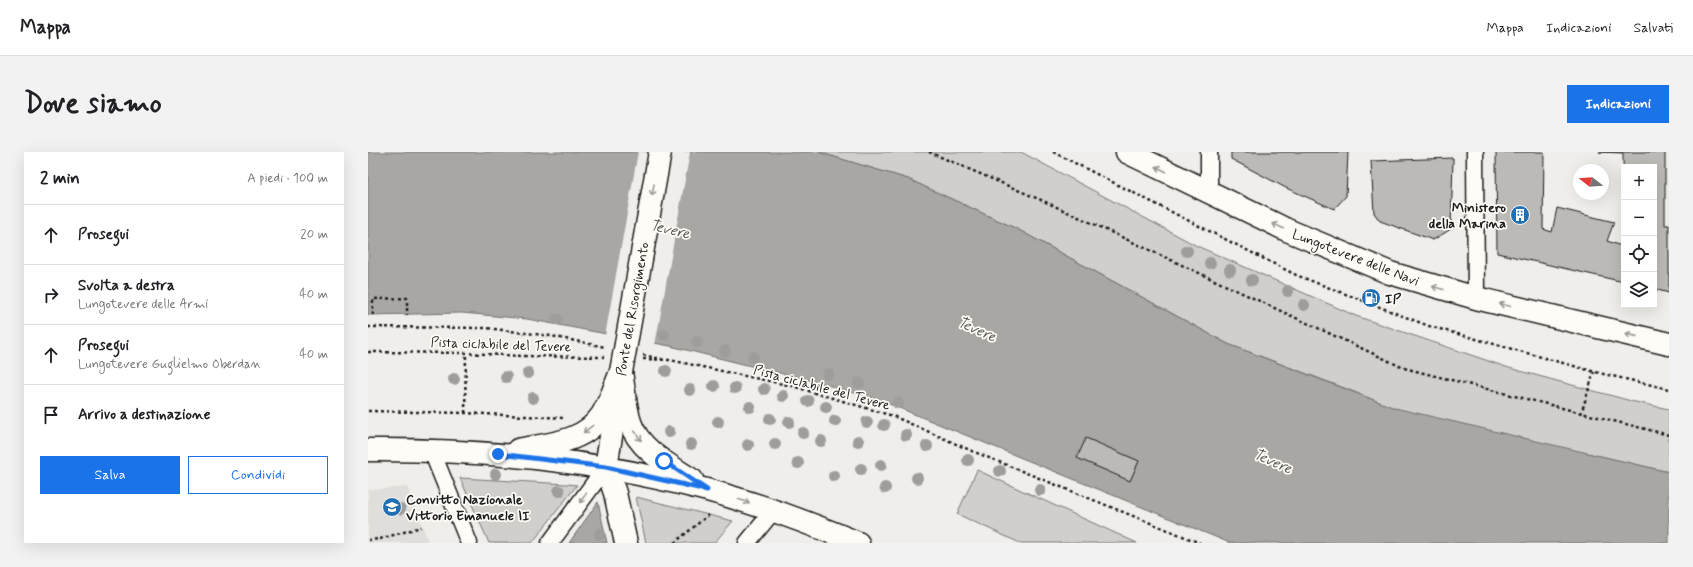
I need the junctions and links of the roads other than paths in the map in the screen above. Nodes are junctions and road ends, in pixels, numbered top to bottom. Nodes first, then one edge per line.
1 (660, 152) edge
2 (1126, 152) edge
3 (1209, 152) edge
4 (1475, 152) edge
5 (1209, 193) junction
6 (1476, 298) junction
7 (1669, 344) edge
8 (615, 365) junction
9 (368, 450) edge
10 (431, 450) junction
11 (498, 454) junction
12 (606, 467) junction
13 (707, 490) junction
14 (773, 511) junction
15 (469, 543) edge
16 (550, 543) edge
17 (626, 543) edge
18 (747, 543) edge
19 (858, 543) edge

1 -> 8 main road, Ponte del Risorgimento, bridge
5 -> 2 main road, Lungotevere delle Navi
3 - 5 street
4 - 6 street
6 -> 5 main road, Lungotevere delle Navi
7 -> 6 main road, Lungotevere delle Navi
8 -> 11 main road
8 - 12 main road, Ponte del Risorgimento
8 -> 13 main road
9 - 10 main road
10 - 11 main road
10 - 15 street
11 - 12 main road
12 - 13 main road
12 -> 16 street
12 - 17 main road
13 -> 14 main road
14 - 18 street
14 - 19 main road

